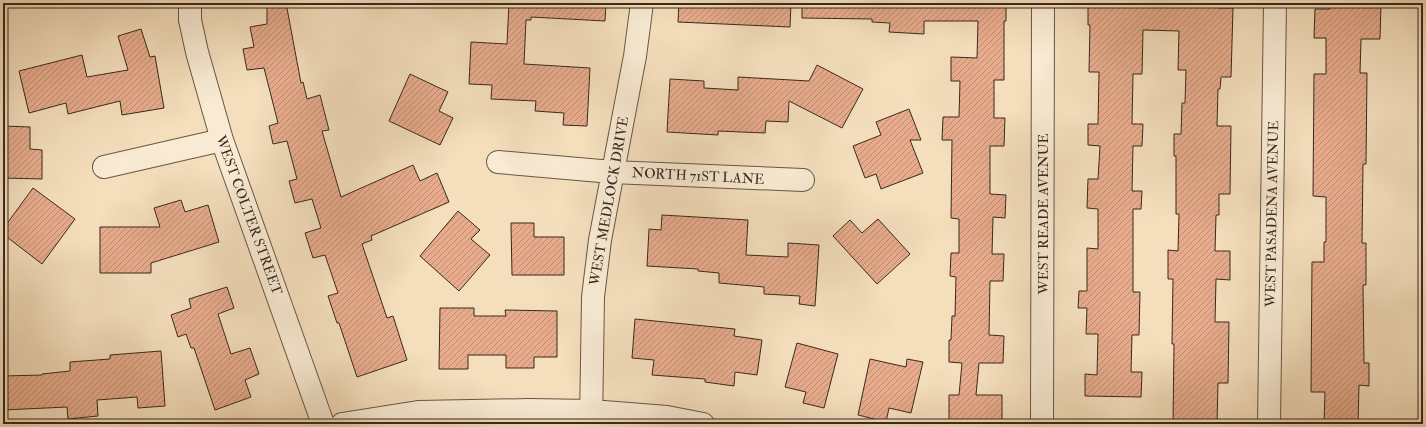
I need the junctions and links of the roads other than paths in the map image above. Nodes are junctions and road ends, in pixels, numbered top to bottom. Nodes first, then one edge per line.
1 (190, 3) edge
2 (642, 3) edge
3 (1043, 3) edge
4 (1275, 3) edge
5 (222, 140) junction
6 (498, 162) dead end
7 (104, 167) dead end
8 (612, 172) junction
9 (803, 180) dead end
10 (591, 417) edge
11 (323, 424) edge
12 (342, 424) edge
13 (703, 424) edge
14 (1042, 424) edge
15 (1269, 424) edge

1 - 5 street, WEST COLTER STREET
2 - 8 street, WEST MEDLOCK DRIVE
3 - 14 street, WEST READE AVENUE
4 - 15 street, WEST PASADENA AVENUE
5 - 7 street
5 - 11 street, WEST COLTER STREET
6 - 8 street, NORTH 71ST LANE
8 - 9 street, NORTH 71ST LANE
8 - 10 street, WEST MEDLOCK DRIVE
10 - 12 street
10 - 13 street

